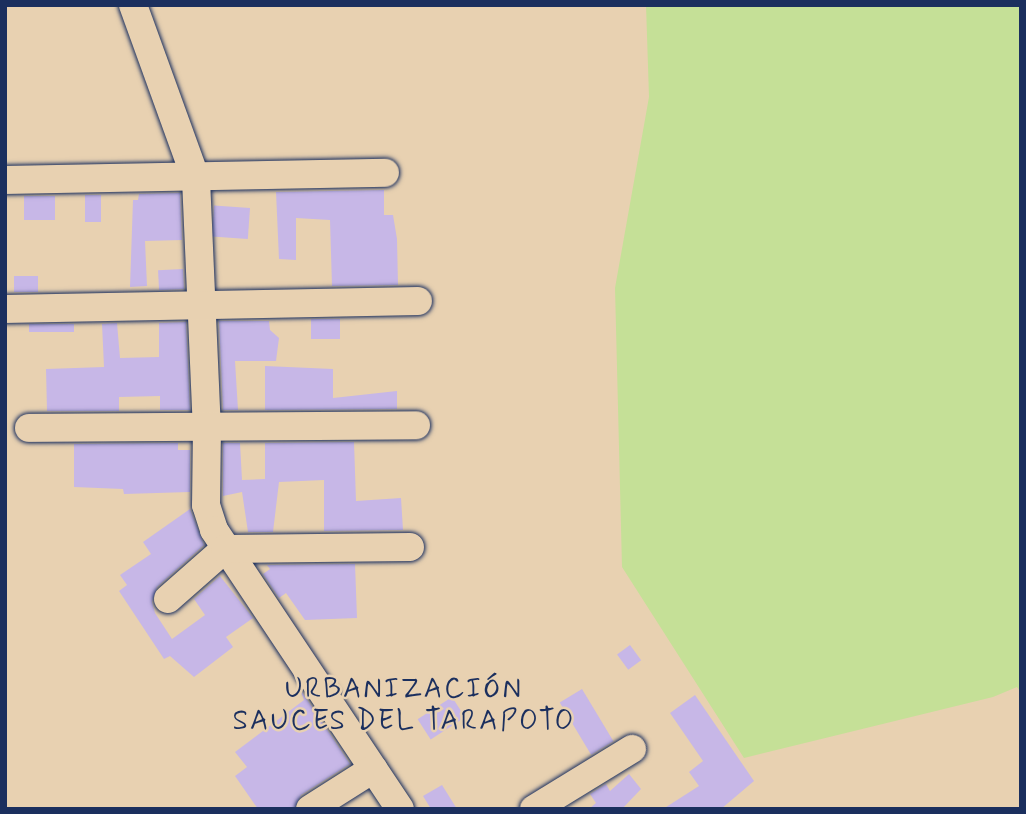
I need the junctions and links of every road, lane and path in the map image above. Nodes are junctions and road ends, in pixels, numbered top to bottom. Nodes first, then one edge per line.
1 (133, 5) edge
2 (385, 173) dead end
3 (196, 179) junction
4 (5, 180) edge
5 (418, 301) dead end
6 (200, 305) junction
7 (5, 309) edge
8 (416, 425) dead end
9 (207, 426) junction
10 (29, 428) dead end
11 (410, 547) dead end
12 (225, 549) junction
13 (168, 599) dead end
14 (632, 749) dead end
15 (373, 769) junction
16 (310, 809) edge
17 (400, 809) edge
18 (534, 809) edge

1 - 3 street
2 - 3 street
3 - 4 street
3 - 6 street
5 - 6 street
6 - 7 street
6 - 9 street
8 - 9 street
9 - 10 street
9 - 12 street
11 - 12 street
12 - 13 street
12 - 15 street
14 - 18 street
15 - 16 street
15 - 17 street

